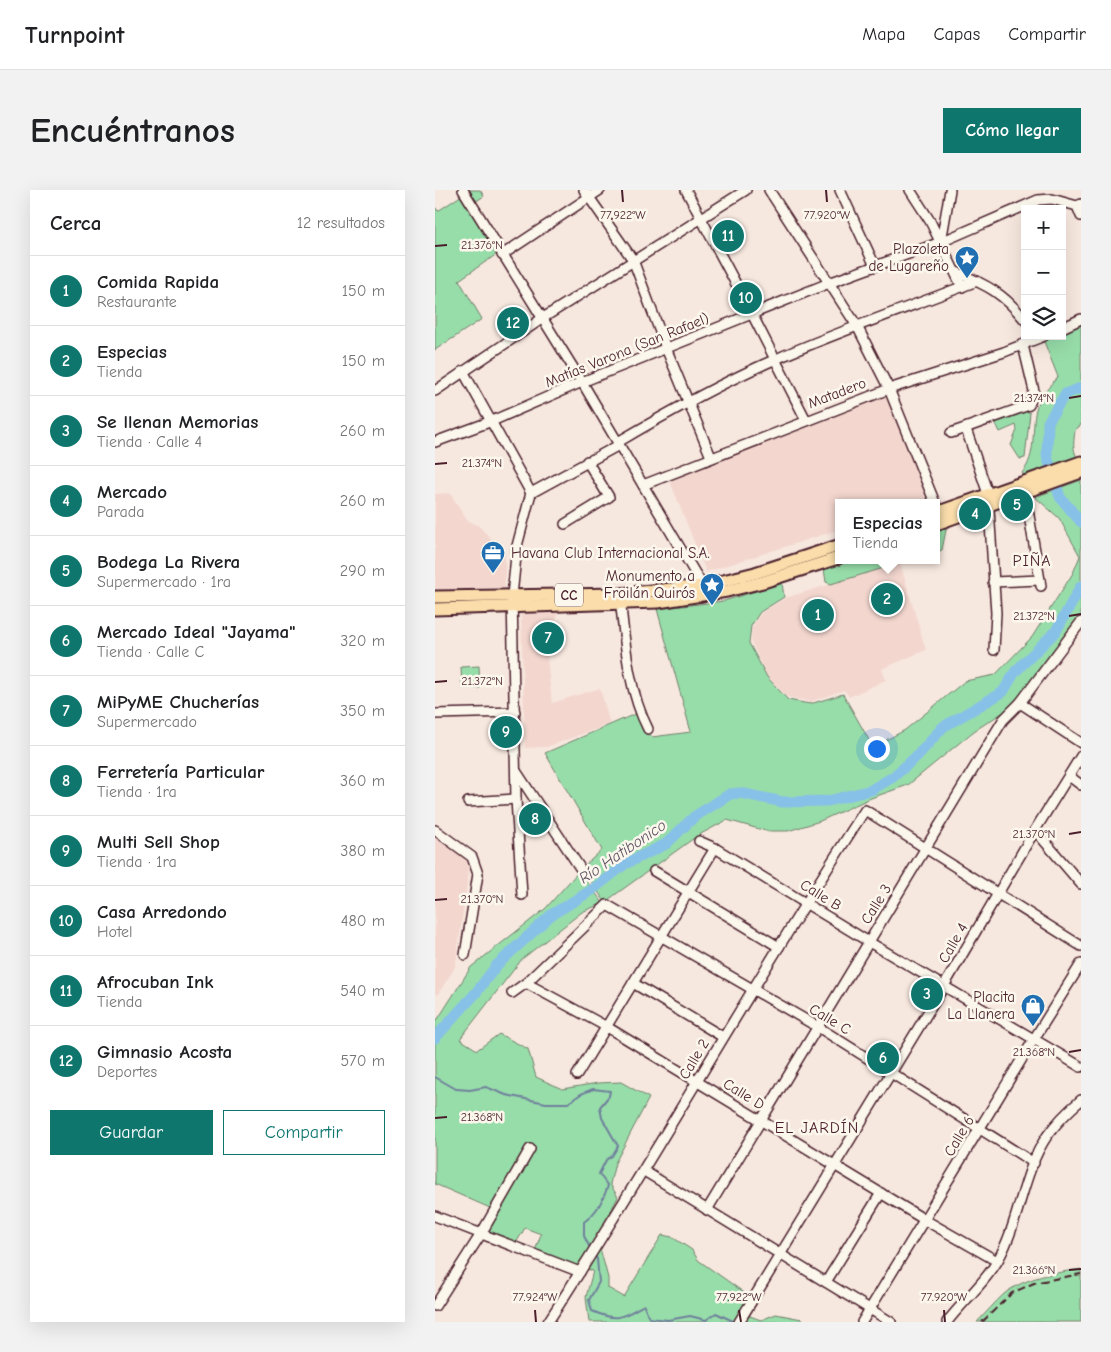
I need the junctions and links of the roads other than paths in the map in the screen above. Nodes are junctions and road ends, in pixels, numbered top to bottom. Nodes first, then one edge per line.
1 (463, 190) edge
2 (600, 190) edge
3 (686, 190) edge
4 (747, 190) edge
5 (769, 190) edge
6 (840, 190) edge
7 (909, 190) edge
8 (950, 190) edge
9 (587, 193) edge
10 (1079, 205) edge
11 (1081, 216) edge
12 (701, 220) junction
13 (941, 242) junction
14 (502, 255) junction
15 (633, 260) junction
16 (875, 266) junction
17 (956, 272) junction
18 (977, 281) junction
19 (829, 283) junction
20 (962, 287) junction
21 (752, 314) junction
22 (1021, 315) edge
23 (543, 318) junction
24 (1081, 319) edge
25 (857, 326) junction
26 (1066, 326) edge
27 (1034, 340) edge
28 (1023, 345) junction
29 (666, 348) junction
30 (775, 360) junction
31 (463, 371) junction
32 (582, 382) junction
33 (889, 389) junction
34 (435, 391) edge
35 (688, 402) junction
36 (806, 420) junction
37 (492, 421) junction
38 (966, 429) junction
39 (951, 433) dead end
40 (435, 442) edge
41 (618, 443) junction
42 (711, 457) junction
43 (587, 461) junction
44 (1080, 467) edge
45 (643, 485) junction
46 (1026, 488) junction
47 (531, 494) junction
48 (932, 499) edge
49 (988, 499) junction
50 (940, 512) edge
51 (565, 524) dead end
52 (835, 548) edge
53 (835, 558) edge
54 (815, 560) junction
55 (993, 582) junction
56 (705, 591) junction
57 (435, 597) edge
58 (620, 599) junction
59 (512, 601) junction
60 (435, 608) edge
61 (1079, 628) edge
62 (994, 650) dead end
63 (1019, 703) junction
64 (515, 712) junction
65 (435, 714) edge
66 (648, 729) dead end
67 (1081, 743) edge
68 (1081, 756) edge
69 (516, 770) junction
70 (1069, 776) junction
71 (1081, 785) edge
72 (516, 799) junction
73 (468, 802) dead end
74 (435, 830) edge
75 (1035, 830) junction
76 (699, 841) dead end
77 (715, 848) junction
78 (926, 849) junction
79 (579, 868) dead end
80 (654, 870) dead end
81 (1081, 884) edge
82 (689, 892) junction
83 (998, 894) junction
84 (522, 896) dead end
85 (805, 902) junction
86 (661, 936) junction
87 (869, 942) junction
88 (1081, 946) edge
89 (779, 947) junction
90 (465, 955) dead end
91 (1081, 964) edge
92 (527, 983) junction
93 (633, 983) junction
94 (944, 986) junction
95 (752, 990) junction
96 (512, 993) dead end
97 (607, 1027) junction
98 (818, 1027) junction
99 (723, 1037) junction
100 (1034, 1038) junction
101 (1081, 1067) edge
102 (890, 1072) junction
103 (577, 1075) dead end
104 (697, 1081) junction
105 (1081, 1100) edge
106 (761, 1120) junction
107 (979, 1130) junction
108 (530, 1149) dead end
109 (1034, 1163) junction
110 (835, 1164) junction
111 (643, 1171) junction
112 (881, 1193) junction
113 (707, 1210) junction
114 (435, 1216) edge
115 (925, 1220) junction
116 (481, 1234) junction
117 (781, 1254) junction
118 (997, 1261) junction
119 (580, 1272) junction
120 (826, 1282) junction
121 (435, 1306) edge
122 (870, 1309) junction
123 (739, 1321) edge
124 (548, 1322) edge
125 (862, 1322) edge
126 (891, 1322) edge
127 (947, 1322) edge

1 - 14 street
2 - 9 street
3 - 12 street
4 - 12 street
5 - 19 street
6 - 16 street
7 - 13 street
8 - 13 street
9 - 14 street
9 - 15 street
10 - 11 street
10 - 13 street, Matías Varona (San Rafael)
12 - 15 street
12 - 21 street
13 - 16 street, Matías Varona (San Rafael)
13 - 17 street
14 - 23 street
15 - 23 street
15 - 29 street
16 - 19 street, Matías Varona (San Rafael)
17 - 18 street
17 - 20 street
18 - 20 street
18 - 22 street
19 - 21 street, Matías Varona (San Rafael)
19 - 25 street
20 - 25 street
21 - 29 street, Matías Varona (San Rafael)
21 - 30 street
23 - 31 street
23 - 32 street
24 - 26 street
25 - 30 street
25 - 33 street
27 - 28 street, Matadero
28 - 33 street, Matadero
28 - 38 street
29 - 32 street, Matías Varona (San Rafael)
29 - 35 street
30 - 35 street
30 - 36 street
31 - 34 street
31 - 37 street
32 - 37 street, Matías Varona (San Rafael)
32 - 41 street
33 - 36 street, Matadero
33 - 48 street
35 - 41 street
35 - 42 street
36 - 42 street, Matadero
37 - 40 street, Matías Varona (San Rafael)
37 - 47 street
38 - 39 street
38 - 49 street
41 - 43 street
41 - 45 street
42 - 45 street, Matadero
43 - 47 street
43 - 51 street
44 - 46 main road
45 - 56 street
46 - 49 main road
46 - 55 street
47 - 59 street
49 - 50 main road
49 - 55 street
52 - 54 main road, CC
53 - 54 main road, CC
54 - 56 main road, CC
55 - 62 street
56 - 58 main road, CC
57 - 59 main road, CC
58 - 59 main road, CC
58 - 66 street
59 - 60 main road, CC
59 - 64 street
61 - 63 street, Calle 3
63 - 67 street
63 - 78 street, Calle 3
64 - 65 street
64 - 69 street
68 - 70 street, Calle 4
69 - 72 street
69 - 79 street
70 - 71 street
70 - 75 street, Calle 4
72 - 73 street
72 - 84 street
74 - 90 street
75 - 81 street
75 - 83 street, Calle 4
76 - 77 street, Calle B
77 - 82 street
77 - 85 street, Calle B
78 - 83 street
78 - 85 street, Calle 2
78 - 87 street, Calle 3
80 - 82 street
82 - 86 street
82 - 89 street
83 - 88 street
83 - 94 street, Calle 4
85 - 87 street, Calle B
85 - 89 street, Calle 2
86 - 92 street, Calle C
86 - 93 street
86 - 95 street, Calle C
87 - 94 street, Calle B
87 - 98 street, Calle 3
89 - 95 street, Calle 2
91 - 100 street, Calle 6
92 - 96 street
92 - 97 street, Calle D
93 - 97 street
93 - 99 street
94 - 100 street, Calle B
94 - 102 street, Calle 4
95 - 98 street, Calle C
95 - 99 street, Calle 2
97 - 103 street
97 - 104 street, Calle D
98 - 102 street, Calle C
98 - 106 street, Calle 3
99 - 104 street, Calle 2
100 - 101 street, Calle B
100 - 107 street, Calle 6
102 - 107 street, Calle C
102 - 110 street, Calle 4
104 - 106 street, Calle D
104 - 111 street, Calle 2
105 - 109 street
106 - 110 street, Calle D
106 - 113 street, Calle 3
107 - 109 street, Calle C
107 - 115 street, Calle 6
108 - 116 street
109 - 118 street
110 - 112 street, Calle D
110 - 117 street, Calle 4
111 - 113 street
111 - 119 street, Calle 2
112 - 115 street, Calle D
112 - 120 street
113 - 117 street
114 - 116 street
115 - 118 street, Calle D
115 - 122 street, Calle 6
116 - 119 street
116 - 121 street
117 - 120 street
117 - 123 street, Calle 4
118 - 127 street
119 - 124 street, Calle 2
120 - 122 street
122 - 125 street, Calle 6
122 - 126 street

